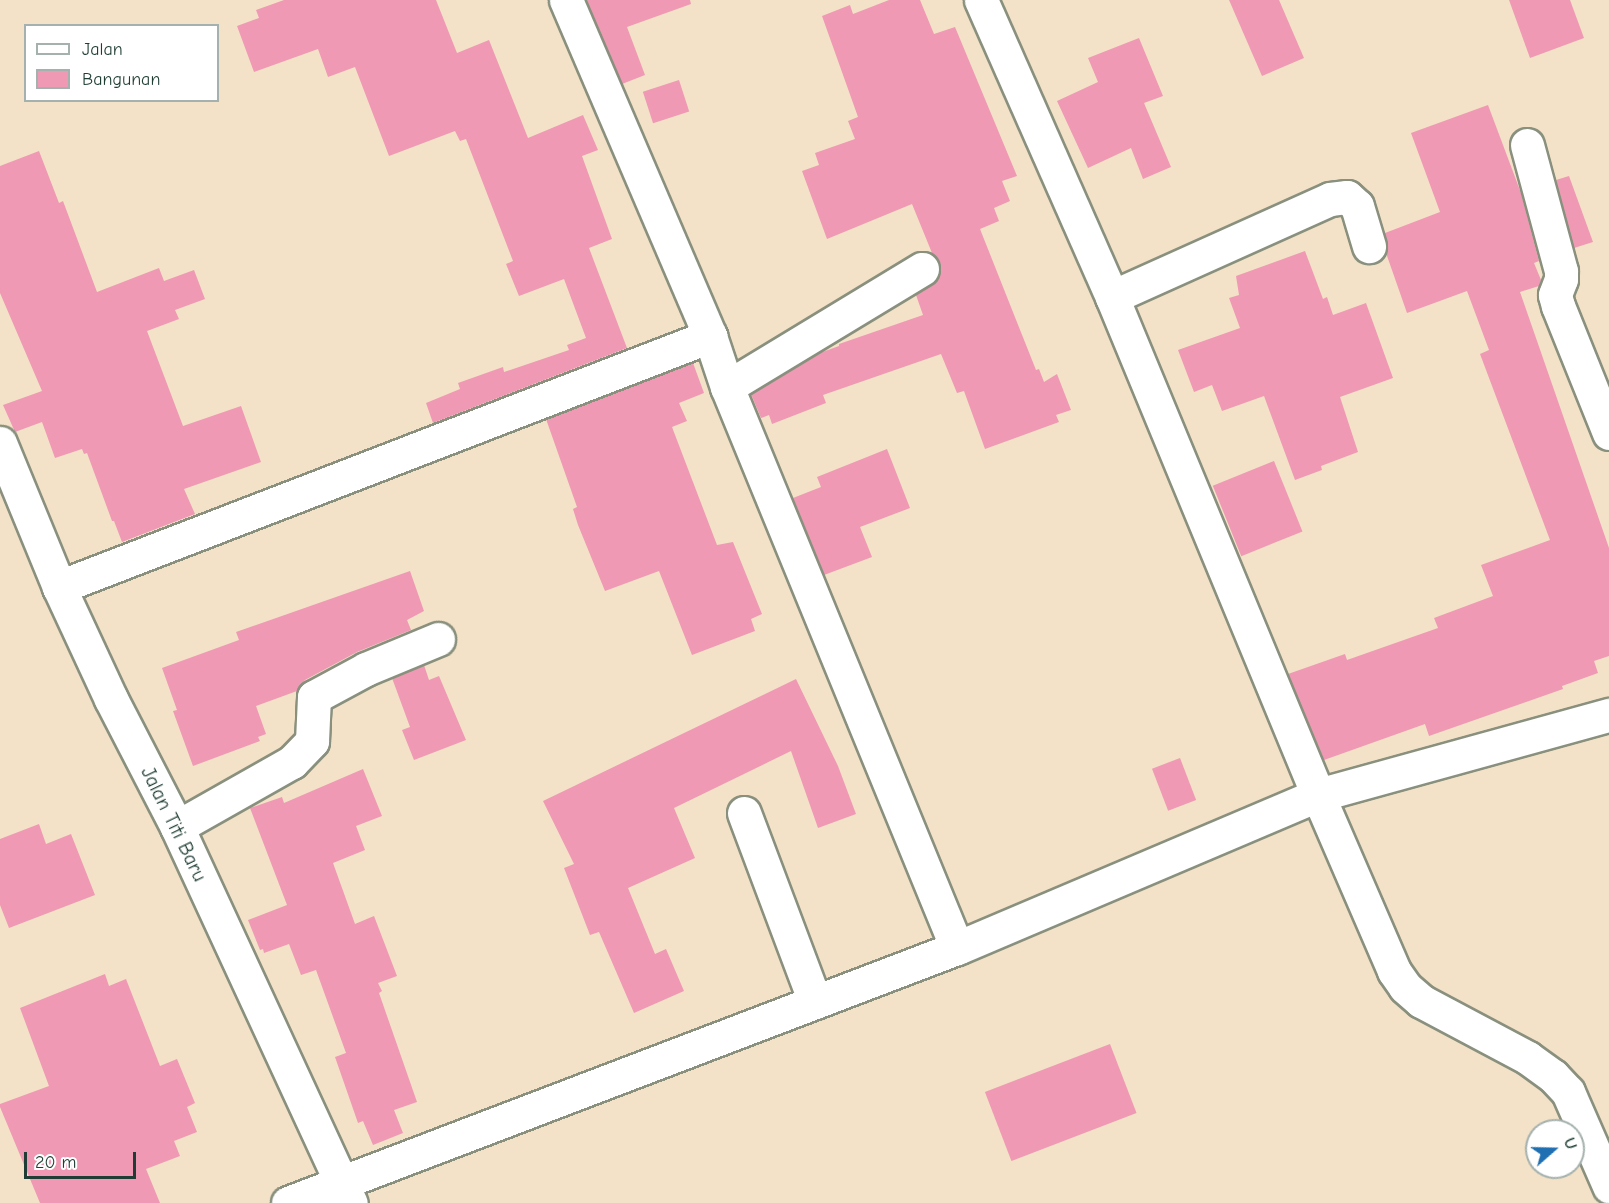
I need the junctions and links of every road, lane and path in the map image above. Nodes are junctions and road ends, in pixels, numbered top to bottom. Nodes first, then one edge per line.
1 (566, 0) edge
2 (986, 2) edge
3 (1527, 145) dead end
4 (1369, 246) dead end
5 (922, 269) dead end
6 (1112, 297) junction
7 (710, 336) junction
8 (727, 387) junction
9 (1609, 433) edge
10 (0, 443) edge
11 (8, 485) edge
12 (59, 587) junction
13 (438, 639) dead end
14 (1609, 715) edge
15 (1318, 795) junction
16 (744, 813) dead end
17 (177, 827) junction
18 (957, 948) junction
19 (815, 1002) junction
20 (1609, 1186) edge
21 (346, 1192) edge
22 (288, 1203) edge

1 - 7 street
2 - 6 street
3 - 9 street
4 - 6 street
5 - 8 street
6 - 15 street
7 - 8 street
7 - 12 street
8 - 18 street
10 - 11 street, Jalan Titi Baru
11 - 12 street, Jalan Titi Baru
12 - 17 street, Jalan Titi Baru
13 - 17 street
14 - 15 street
15 - 18 street
15 - 20 street
16 - 19 street
17 - 21 street, Jalan Titi Baru
18 - 19 street
19 - 21 street
21 - 22 street

